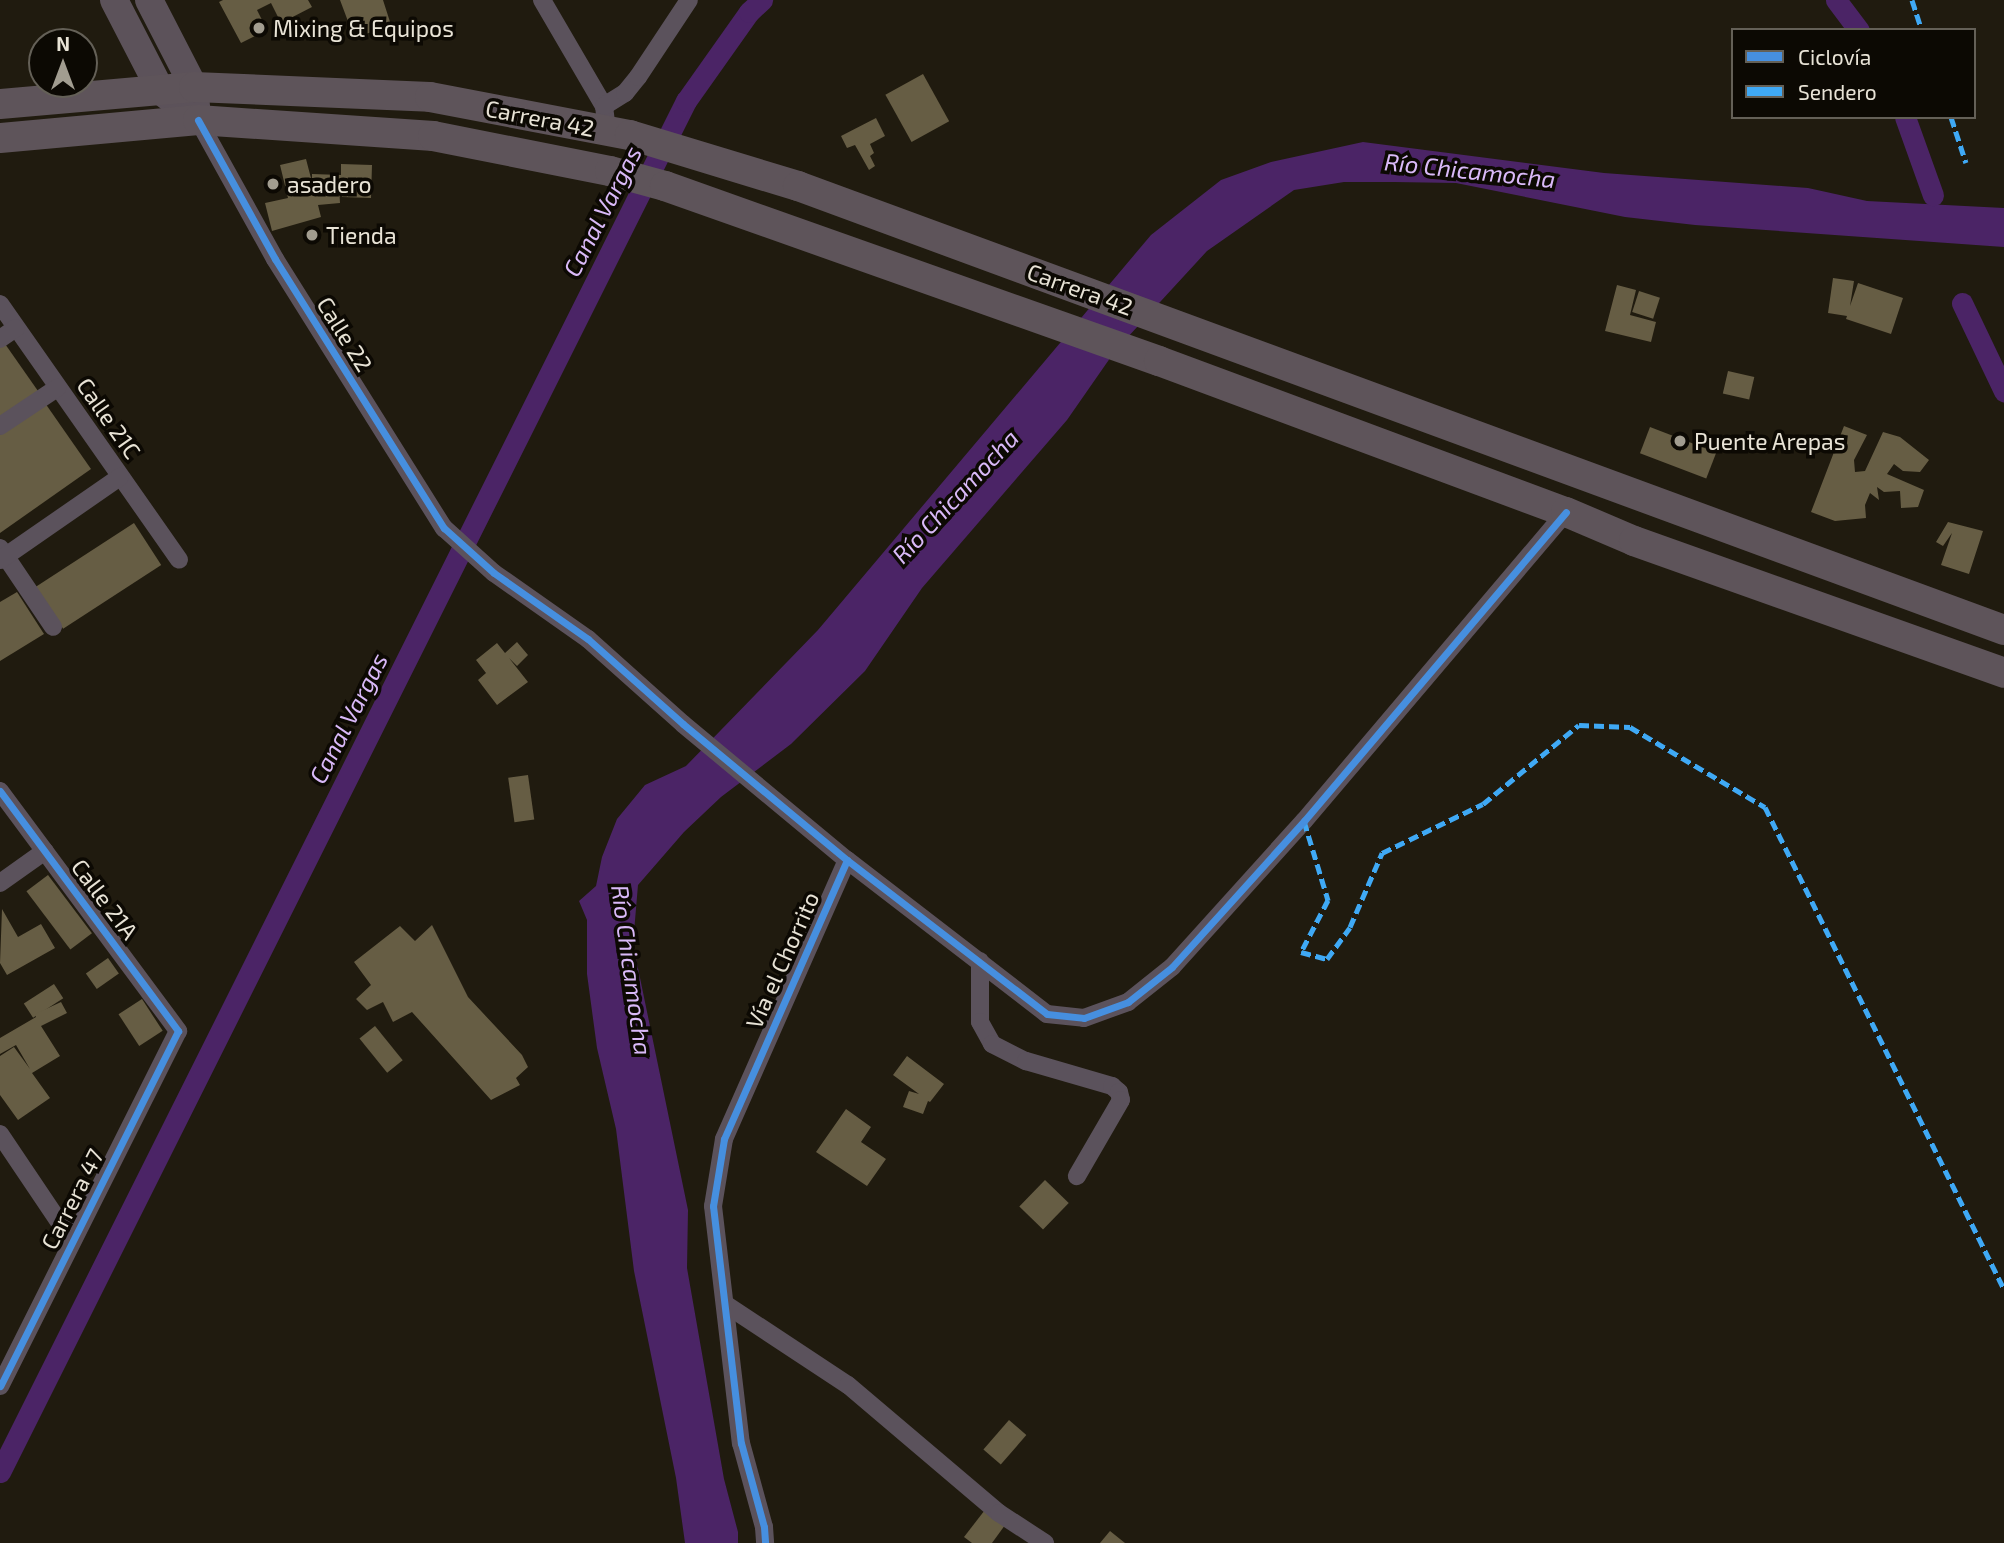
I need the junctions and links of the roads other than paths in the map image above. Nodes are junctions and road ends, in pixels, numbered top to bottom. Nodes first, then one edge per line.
1 (114, 0) edge
2 (149, 0) edge
3 (542, 0) edge
4 (689, 0) edge
5 (194, 87) junction
6 (161, 91) junction
7 (0, 104) edge
8 (198, 120) junction
9 (614, 124) junction
10 (0, 138) edge
11 (0, 304) edge
12 (16, 328) junction
13 (0, 339) edge
14 (57, 388) junction
15 (0, 426) edge
16 (120, 477) junction
17 (1566, 512) junction
18 (2, 555) edge
19 (179, 560) dead end
20 (53, 627) dead end
21 (2004, 630) edge
22 (2004, 673) edge
23 (0, 791) edge
24 (45, 851) junction
25 (847, 860) junction
26 (0, 883) edge
27 (980, 961) junction
28 (178, 1031) joint
29 (0, 1134) edge
30 (7, 1159) edge
31 (1077, 1177) dead end
32 (72, 1241) junction
33 (724, 1304) junction
34 (0, 1386) edge
35 (765, 1543) edge
36 (1045, 1543) edge

1 - 6 main road
2 - 5 main road
3 - 9 street
4 - 9 street
5 - 6 highway, Carrera 42
5 - 8 main road
5 - 9 highway, Carrera 42
6 - 7 highway, Carrera 42
6 - 8 main road
8 - 10 highway, Carrera 42
8 - 17 highway, Carrera 42
8 - 25 street, Calle 22
9 - 21 highway, Carrera 42
11 - 12 street, Calle 21C
12 - 13 street
12 - 14 street, Calle 21C
14 - 15 street
14 - 16 street, Calle 21C
16 - 18 street
16 - 19 street, Calle 21C
17 - 22 highway, Carrera 42
17 - 27 street
18 - 20 street
23 - 24 street, Calle 21A
24 - 26 street
24 - 28 street, Calle 21A
25 - 27 street
25 - 33 street, Vía el Chorrito
27 - 31 street
28 - 32 street, Carrera 47
29 - 30 street
30 - 32 street
32 - 34 street, Carrera 47
33 - 35 street, Vía el Chorrito
33 - 36 street

